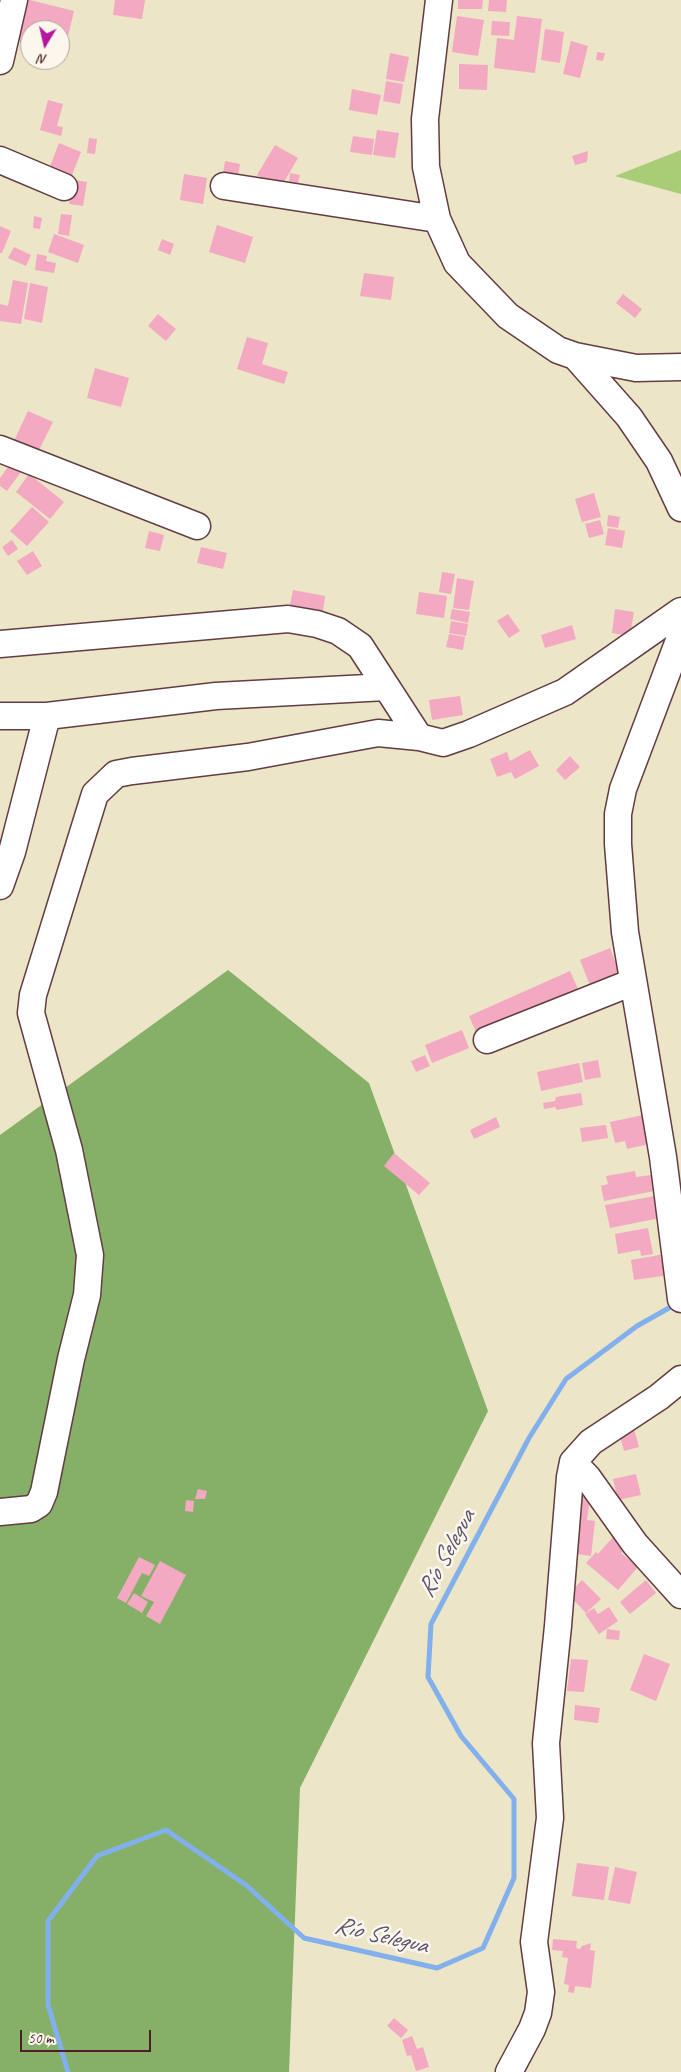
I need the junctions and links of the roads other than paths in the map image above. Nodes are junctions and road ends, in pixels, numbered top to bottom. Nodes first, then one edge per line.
1 (14, 0) edge
2 (439, 0) edge
3 (0, 61) edge
4 (0, 160) edge
5 (224, 186) dead end
6 (64, 187) dead end
7 (437, 219) junction
8 (575, 356) junction
9 (681, 367) edge
10 (0, 449) edge
11 (681, 508) edge
12 (197, 526) dead end
13 (681, 611) edge
14 (681, 635) edge
15 (0, 644) edge
16 (386, 687) junction
17 (0, 716) edge
18 (48, 716) junction
19 (419, 737) junction
20 (0, 886) edge
21 (633, 982) junction
22 (487, 1040) dead end
23 (680, 1289) edge
24 (681, 1380) edge
25 (573, 1462) junction
26 (0, 1512) edge
27 (681, 1595) edge
28 (509, 2072) edge

1 - 3 street
2 - 7 street
4 - 6 street
5 - 7 street
7 - 8 street
8 - 9 street
8 - 11 street
10 - 12 street
13 - 19 street
14 - 21 street
15 - 16 street
16 - 18 street
16 - 19 street
17 - 18 street
18 - 20 street
19 - 26 street
21 - 22 street
21 - 23 street
24 - 25 street
25 - 27 street
25 - 28 street

